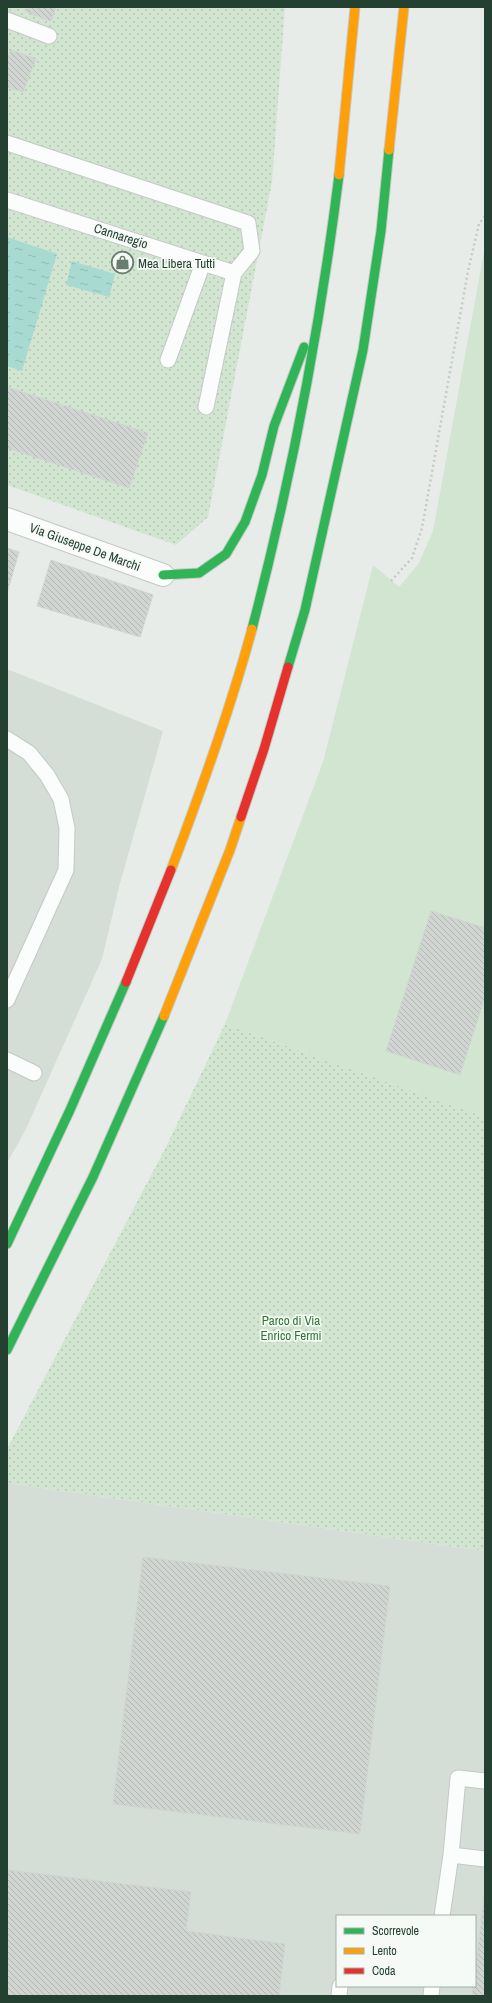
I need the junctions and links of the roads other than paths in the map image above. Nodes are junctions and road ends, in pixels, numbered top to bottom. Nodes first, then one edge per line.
1 (354, 7) edge
2 (404, 7) edge
3 (7, 20) edge
4 (49, 36) dead end
5 (7, 143) edge
6 (7, 200) edge
7 (203, 263) junction
8 (234, 273) junction
9 (322, 299) junction
10 (168, 360) dead end
11 (206, 407) dead end
12 (7, 519) edge
13 (163, 575) joint
14 (7, 739) edge
15 (7, 1000) edge
16 (7, 1060) edge
17 (34, 1073) dead end
18 (7, 1244) edge
19 (7, 1350) edge
20 (485, 1781) edge
21 (451, 1855) junction
22 (485, 1859) edge
23 (442, 1915) edge

1 - 9 main road
2 - 19 main road
3 - 4 lane
5 - 8 lane
6 - 7 lane, Cannaregio
7 - 8 lane, Cannaregio
7 - 10 lane
8 - 11 lane
9 - 13 main road
9 - 18 main road
12 - 13 street, Via Giuseppe De Marchi
14 - 15 lane
16 - 17 lane
20 - 21 lane
21 - 22 lane
21 - 23 lane

